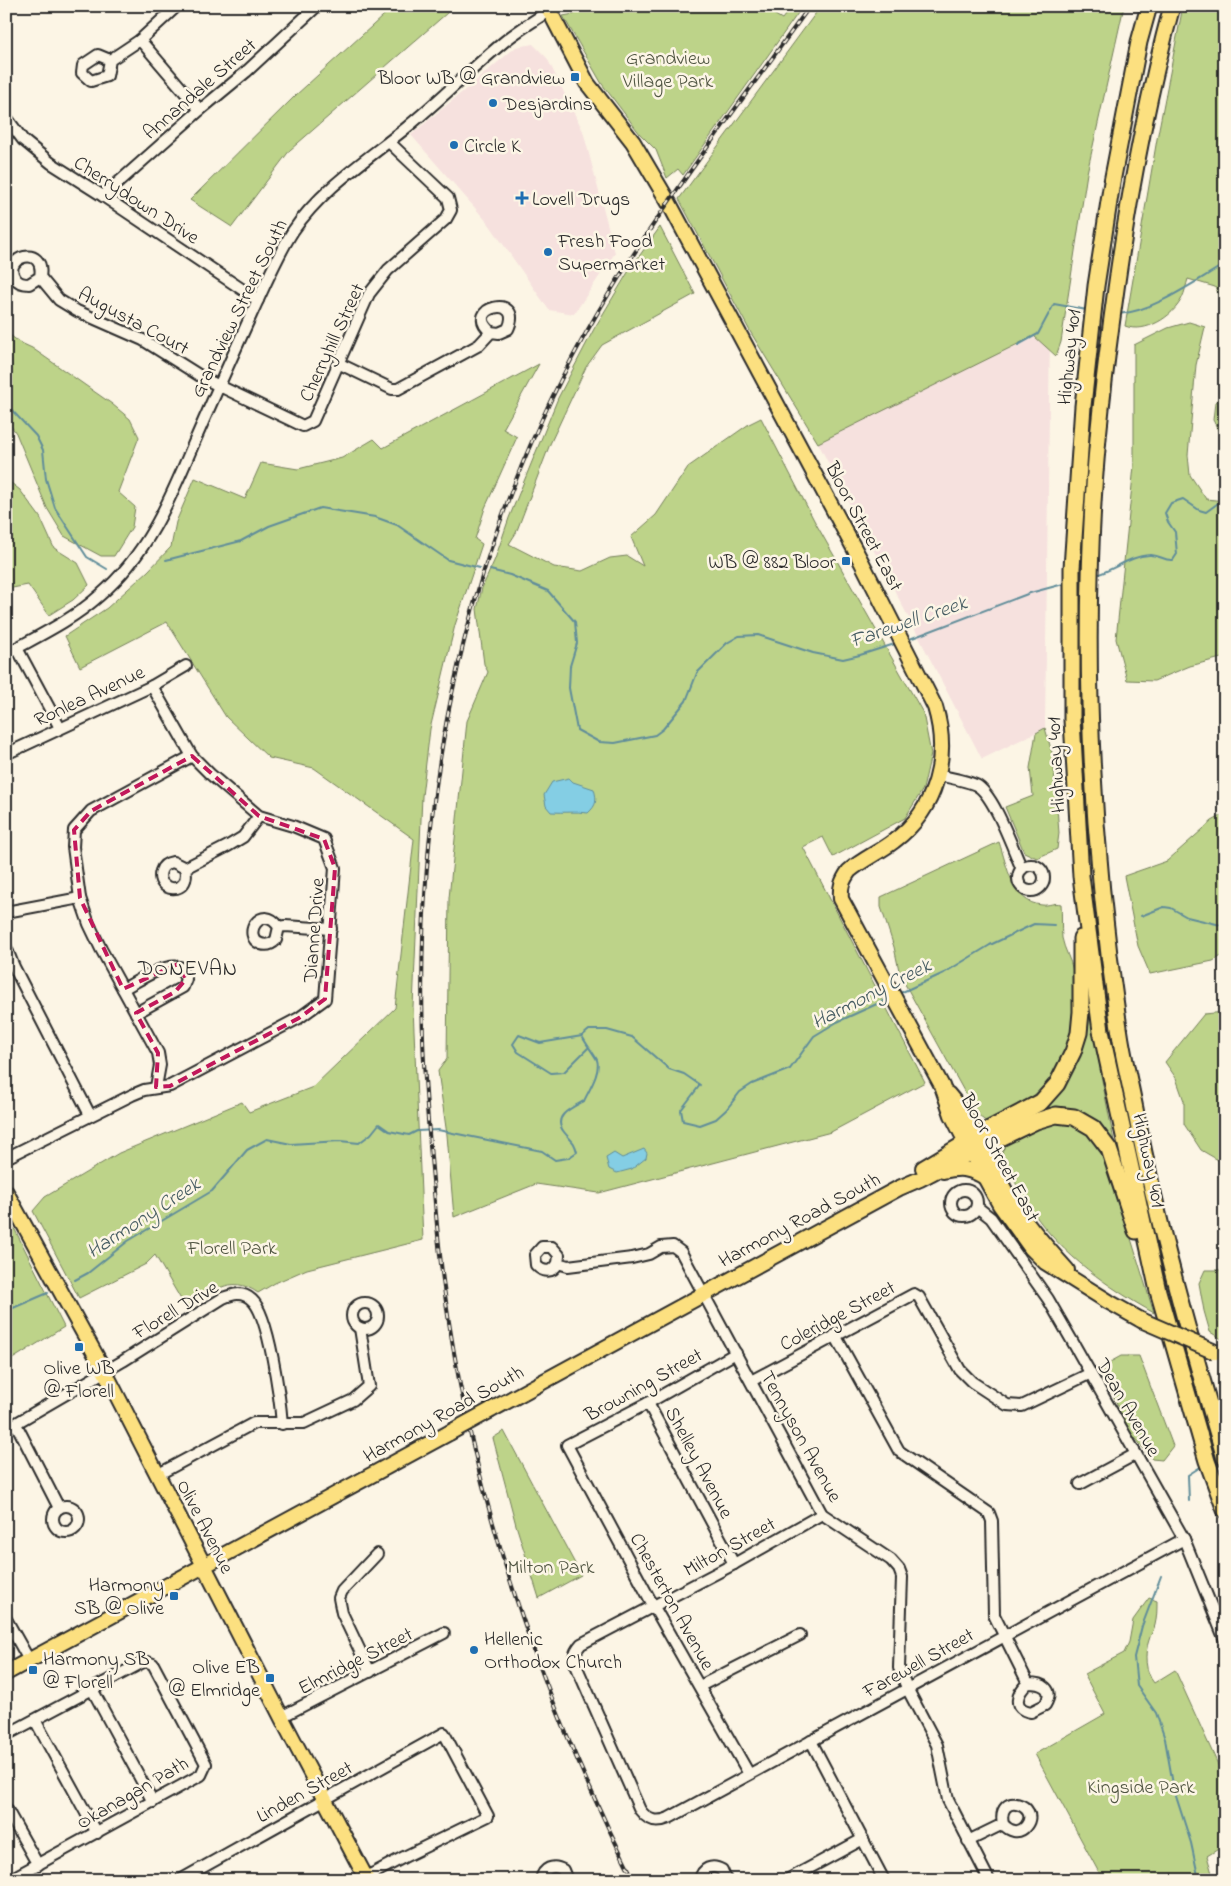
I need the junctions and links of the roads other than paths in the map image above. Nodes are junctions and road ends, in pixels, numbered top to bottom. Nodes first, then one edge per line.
1 (177, 6) edge
2 (317, 6) edge
3 (1149, 6) edge
4 (1172, 6) edge
5 (551, 8) edge
6 (140, 40) junction
7 (110, 60) dead end
8 (200, 110) junction
9 (6, 117) edge
10 (389, 142) junction
11 (103, 196) junction
12 (40, 277) dead end
13 (258, 300) junction
14 (491, 332) dead end
15 (340, 364) junction
16 (218, 386) junction
17 (303, 426) joint
18 (17, 648) junction
19 (6, 654) edge
20 (186, 666) dead end
21 (152, 686) junction
22 (60, 728) junction
23 (6, 754) edge
24 (192, 756) junction
25 (938, 775) junction
26 (258, 816) junction
27 (185, 868) dead end
28 (1022, 869) dead end
29 (1082, 876) junction
30 (80, 898) junction
31 (6, 912) edge
32 (279, 927) dead end
33 (331, 929) junction
34 (6, 947) edge
35 (123, 988) junction
36 (136, 1013) junction
37 (156, 1087) junction
38 (90, 1115) junction
39 (974, 1144) junction
40 (6, 1158) edge
41 (933, 1173) junction
42 (986, 1178) junction
43 (899, 1188) junction
44 (6, 1192) edge
45 (976, 1207) dead end
46 (558, 1263) dead end
47 (1077, 1281) junction
48 (1158, 1291) junction
49 (703, 1293) junction
50 (360, 1328) dead end
51 (836, 1335) junction
52 (736, 1353) junction
53 (1220, 1354) edge
54 (105, 1372) junction
55 (1089, 1374) junction
56 (1200, 1374) junction
57 (751, 1381) junction
58 (648, 1403) junction
59 (16, 1424) junction
60 (282, 1424) junction
61 (1225, 1426) edge
62 (6, 1429) edge
63 (567, 1446) joint
64 (1136, 1454) junction
65 (1225, 1458) edge
66 (157, 1476) junction
67 (1080, 1484) dead end
68 (60, 1508) dead end
69 (1225, 1510) edge
70 (822, 1514) junction
71 (1184, 1539) junction
72 (378, 1554) dead end
73 (734, 1564) junction
74 (204, 1566) junction
75 (654, 1607) junction
76 (6, 1619) edge
77 (444, 1633) dead end
78 (800, 1635) dead end
79 (1003, 1636) junction
80 (1225, 1640) edge
81 (29, 1660) junction
82 (6, 1672) edge
83 (370, 1672) junction
84 (1028, 1683) dead end
85 (700, 1686) junction
86 (907, 1688) junction
87 (92, 1689) junction
88 (281, 1717) junction
89 (35, 1720) junction
90 (6, 1735) edge
91 (811, 1740) junction
92 (749, 1774) junction
93 (324, 1800) junction
94 (153, 1802) junction
95 (6, 1808) edge
96 (669, 1818) joint
97 (1003, 1824) dead end
98 (96, 1833) junction
99 (863, 1839) junction
100 (968, 1841) junction
101 (38, 1865) junction
102 (365, 1879) edge
103 (10, 1880) edge
104 (180, 1880) edge
105 (541, 1880) edge
106 (567, 1880) edge
107 (700, 1880) edge
108 (726, 1880) edge
109 (787, 1880) edge
110 (884, 1880) edge
111 (988, 1880) edge

1 - 6 street
2 - 8 street, Annandale Street
3 - 29 highway, Highway 401
4 - 56 highway, Highway 401
5 - 10 street, Grandview Street South
5 - 25 main road, Bloor Street East
6 - 7 street
6 - 8 street
8 - 11 street, Annandale Street
9 - 11 street, Cherrydown Drive
10 - 13 street, Grandview Street South
10 - 15 street, Cherryhill Street
11 - 13 street, Cherrydown Drive
12 - 16 street, Augusta Court
13 - 16 street, Grandview Street South
14 - 15 street
15 - 17 street, Cherryhill Street
16 - 17 street, Augusta Court
16 - 18 street, Grandview Street South
18 - 19 street, Grandview Street South
18 - 22 street
20 - 21 street, Ronlea Avenue
21 - 22 street, Ronlea Avenue
21 - 24 street, Dianne Drive
22 - 23 street, Ronlea Avenue
24 - 26 street, Dianne Drive
24 - 30 street
25 - 28 street
25 - 39 main road, Bloor Street East
26 - 27 street
26 - 33 street, Dianne Drive
29 - 39 highway
29 - 48 highway, Highway 401
30 - 31 street
30 - 35 street
32 - 33 street
33 - 37 street, Dianne Drive
34 - 38 street
35 - 36 street
35 - 36 street
36 - 37 street
37 - 38 street, Dianne Drive
38 - 40 street, Dianne Drive
39 - 41 main road, Harmony Road South
39 - 42 main road, Bloor Street East
39 - 43 main road, Harmony Road South
39 - 47 main road, Bloor Street East
39 - 48 highway
41 - 42 main road
41 - 43 main road, Harmony Road South
42 - 47 main road, Bloor Street East
43 - 49 main road, Harmony Road South
44 - 54 main road, Olive Avenue
45 - 55 street, Dean Avenue
46 - 49 street, Tennyson Avenue
47 - 53 main road, Bloor Street East, bridge
48 - 69 highway, Highway 401
49 - 52 street, Tennyson Avenue
49 - 74 main road, Harmony Road South, bridge
50 - 60 street
51 - 55 street, Coleridge Street
51 - 57 street, Coleridge Street
51 - 79 street
52 - 57 street, Tennyson Avenue
52 - 58 street, Browning Street
54 - 59 street, Florell Drive
54 - 60 street, Florell Drive
54 - 66 main road, Olive Avenue
55 - 64 street, Dean Avenue
56 - 61 highway
56 - 65 highway, Highway 401
57 - 70 street, Tennyson Avenue
58 - 63 street, Browning Street
58 - 73 street, Shelley Avenue
59 - 62 street, Florell Drive
59 - 68 street
60 - 66 street
63 - 75 street, Chesterton Avenue
64 - 67 street
64 - 71 street, Dean Avenue
66 - 74 main road, Olive Avenue
70 - 73 street, Milton Street
70 - 86 street, Tennyson Avenue
71 - 79 street, Farewell Street
71 - 80 street, Dean Avenue
72 - 83 street
73 - 75 street, Milton Street
74 - 81 main road, Harmony Road South
74 - 88 main road, Olive Avenue
75 - 85 street, Chesterton Avenue
75 - 96 street, Milton Street
76 - 81 street
77 - 83 street, Elmridge Street
78 - 85 street
79 - 84 street
79 - 86 street, Farewell Street
81 - 82 main road, Harmony Road South
83 - 88 street, Elmridge Street
85 - 92 street, Chesterton Avenue
86 - 91 street, Farewell Street
86 - 100 street, Tennyson Avenue
87 - 89 street, Okanagan Path
87 - 94 street
87 - 94 street, Okanagan Path
88 - 93 main road, Olive Avenue
89 - 90 street, Okanagan Path
89 - 98 street
91 - 92 street, Farewell Street
91 - 99 street
92 - 96 street, Farewell Street
93 - 102 main road, Olive Avenue
93 - 102 street, Linden Street
93 - 104 street, Linden Street
94 - 98 street, Okanagan Path
95 - 101 street
97 - 100 street
98 - 101 street, Okanagan Path
99 - 109 street
99 - 110 street
100 - 111 street, Tennyson Avenue
101 - 103 street, Okanagan Path
105 - 106 street
107 - 108 street

